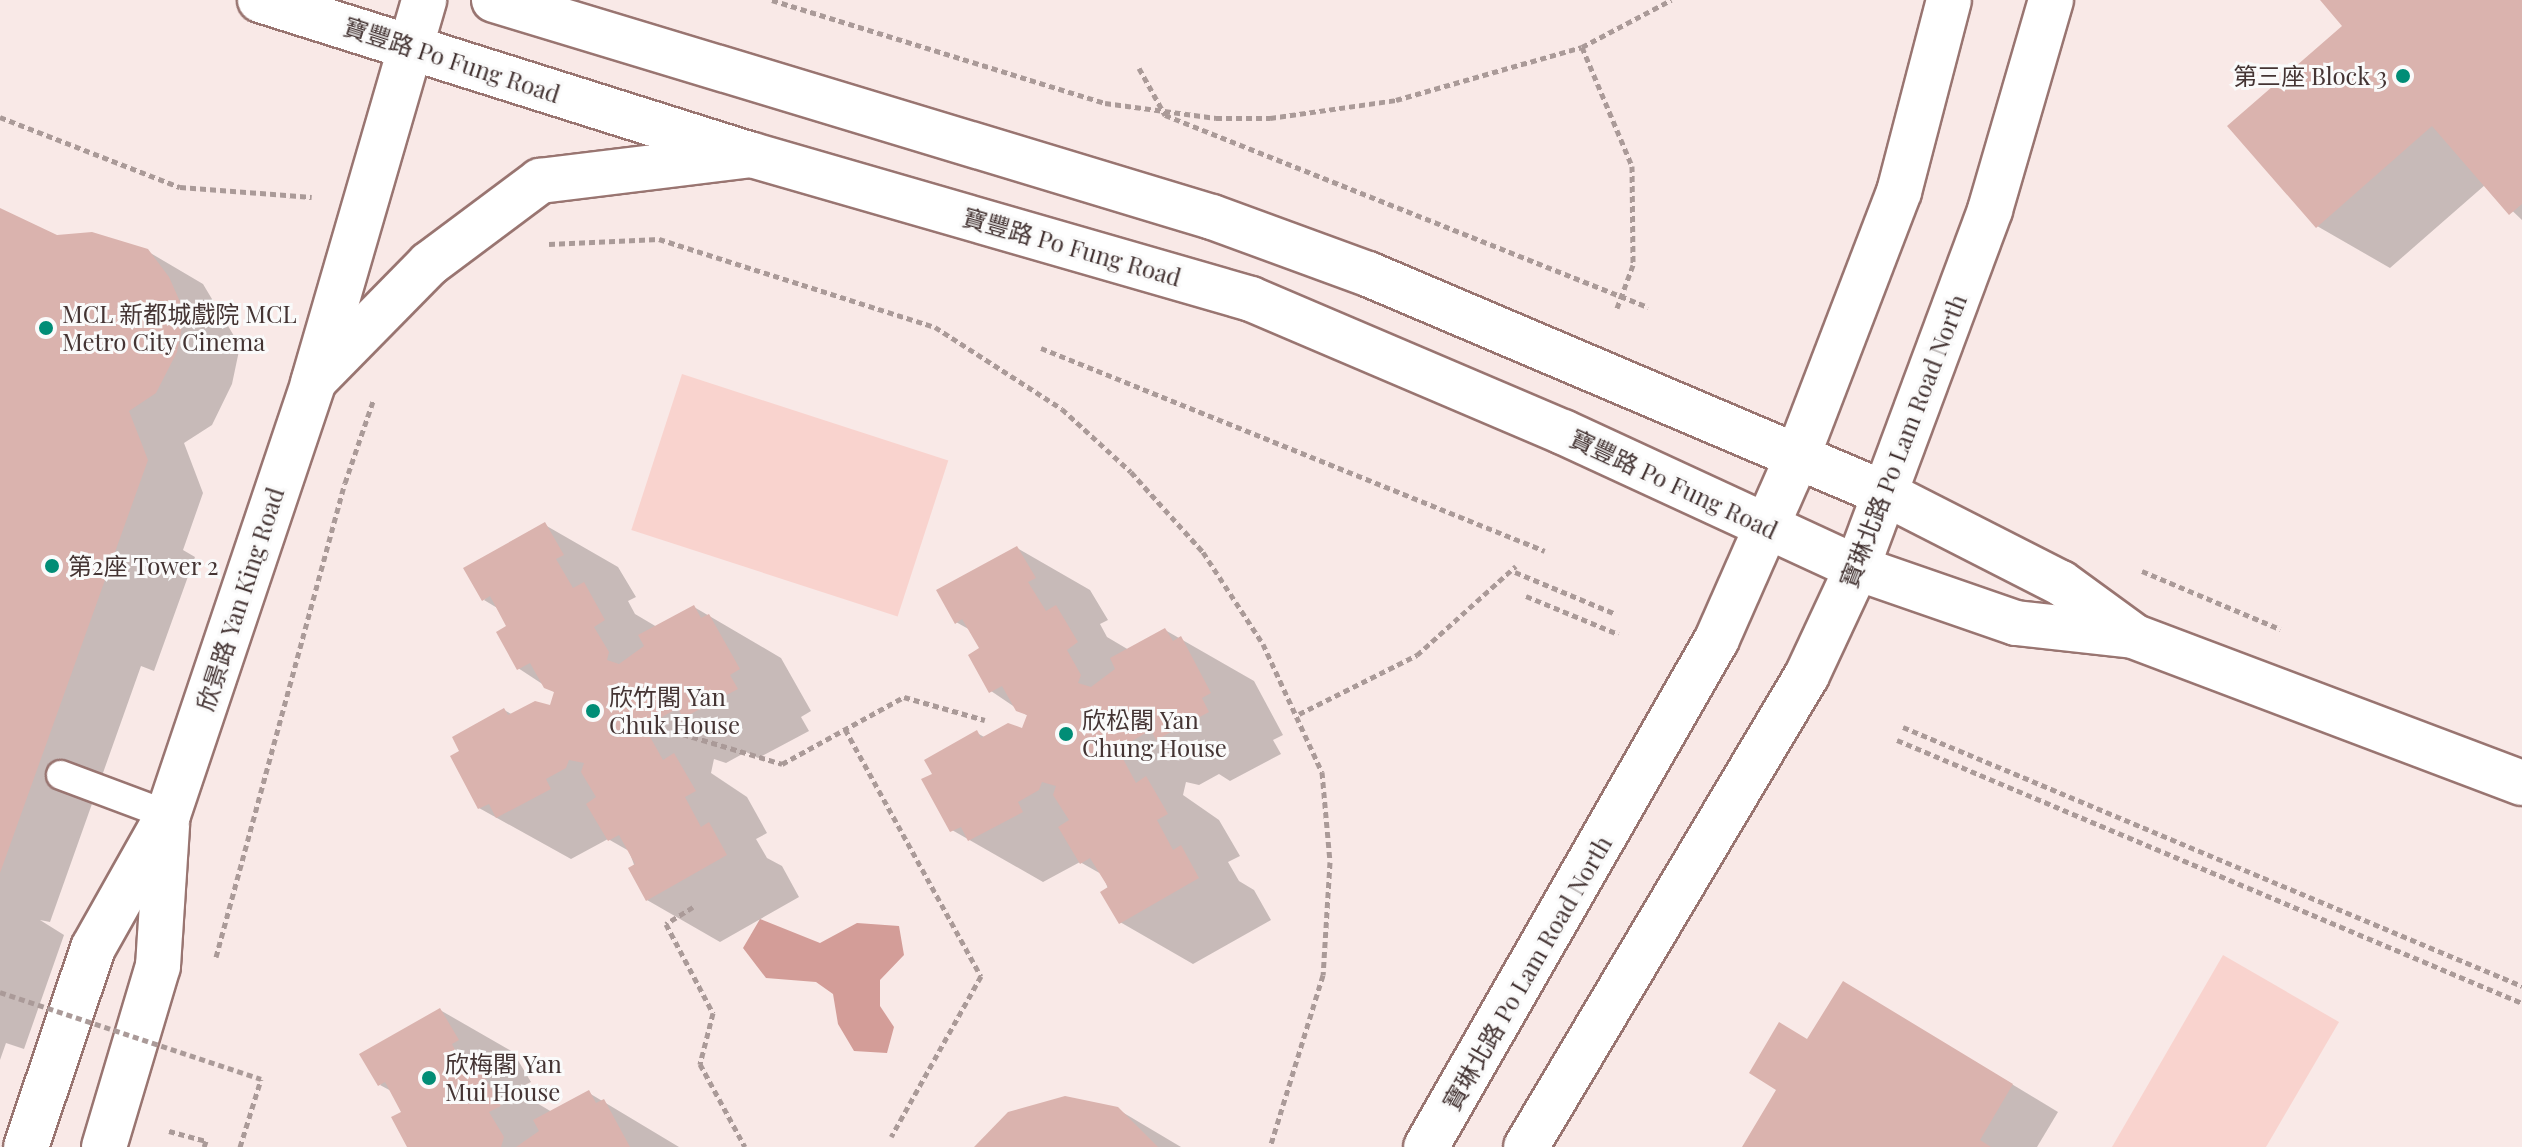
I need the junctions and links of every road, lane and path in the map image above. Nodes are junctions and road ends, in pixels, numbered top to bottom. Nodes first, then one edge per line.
1 (260, 0) edge
2 (424, 0) edge
3 (494, 0) edge
4 (772, 0) edge
5 (1671, 0) edge
6 (1949, 0) edge
7 (2051, 0) edge
8 (411, 47) junction
9 (1582, 47) junction
10 (1139, 68) dead end
11 (1165, 115) junction
12 (752, 155) junction
13 (1622, 296) junction
14 (1648, 307) dead end
15 (1617, 308) dead end
16 (1041, 348) dead end
17 (313, 383) junction
18 (374, 397) dead end
19 (1062, 409) dead end
20 (1798, 455) junction
21 (1888, 495) junction
22 (1765, 527) junction
23 (1545, 551) dead end
24 (1857, 568) junction
25 (1526, 596) dead end
26 (1616, 614) dead end
27 (1618, 634) dead end
28 (2133, 636) junction
29 (1299, 714) junction
30 (985, 720) dead end
31 (1903, 727) dead end
32 (845, 729) junction
33 (673, 731) dead end
34 (1897, 740) dead end
35 (61, 775) dead end
36 (2522, 783) edge
37 (168, 815) junction
38 (693, 907) dead end
39 (215, 962) dead end
40 (2522, 986) edge
41 (0, 992) edge
42 (2522, 1003) edge
43 (194, 1039) dead end
44 (185, 1070) dead end
45 (173, 1116) dead end
46 (169, 1131) junction
47 (891, 1137) dead end
48 (166, 1139) dead end
49 (205, 1144) edge
50 (26, 1147) edge
51 (104, 1147) edge
52 (240, 1147) edge
53 (745, 1147) edge
54 (1270, 1147) edge
55 (1426, 1147) edge
56 (1526, 1147) edge

1 - 8 street, 寶豐路 Po Fung Road
2 - 8 street, 欣景路 Yan King Road
3 - 20 street
4 - 11 path
5 - 9 path
6 - 20 street, 寶琳北路 Po Lam Road North
7 - 21 street, 寶琳北路 Po Lam Road North
8 - 12 street, 寶豐路 Po Fung Road
8 - 17 street, 欣景路 Yan King Road
9 - 11 path
9 - 13 path
10 - 11 path
11 - 13 path
12 - 17 street, 欣景路 Yan King Road
12 - 22 street, 寶豐路 Po Fung Road
13 - 14 path
13 - 15 path
16 - 23 path
17 - 37 street, 欣景路 Yan King Road
18 - 39 path
19 - 29 path
20 - 21 street
20 - 22 street, 寶琳北路 Po Lam Road North
21 - 24 street, 寶琳北路 Po Lam Road North
21 - 28 street
22 - 24 street, 寶豐路 Po Fung Road
22 - 55 street, 寶琳北路 Po Lam Road North
24 - 28 street, 寶豐路 Po Fung Road
24 - 56 street, 寶琳北路 Po Lam Road North
25 - 27 path
26 - 29 path
28 - 36 street
29 - 54 path
30 - 32 path
31 - 40 path
32 - 33 path
32 - 47 path
34 - 42 path
35 - 37 lane
37 - 50 street, 欣景路 Yan King Road
37 - 51 street, 欣景路 Yan King Road
38 - 53 path
41 - 52 path, bridge
43 - 44 path
45 - 46 path
46 - 48 path
46 - 49 path

